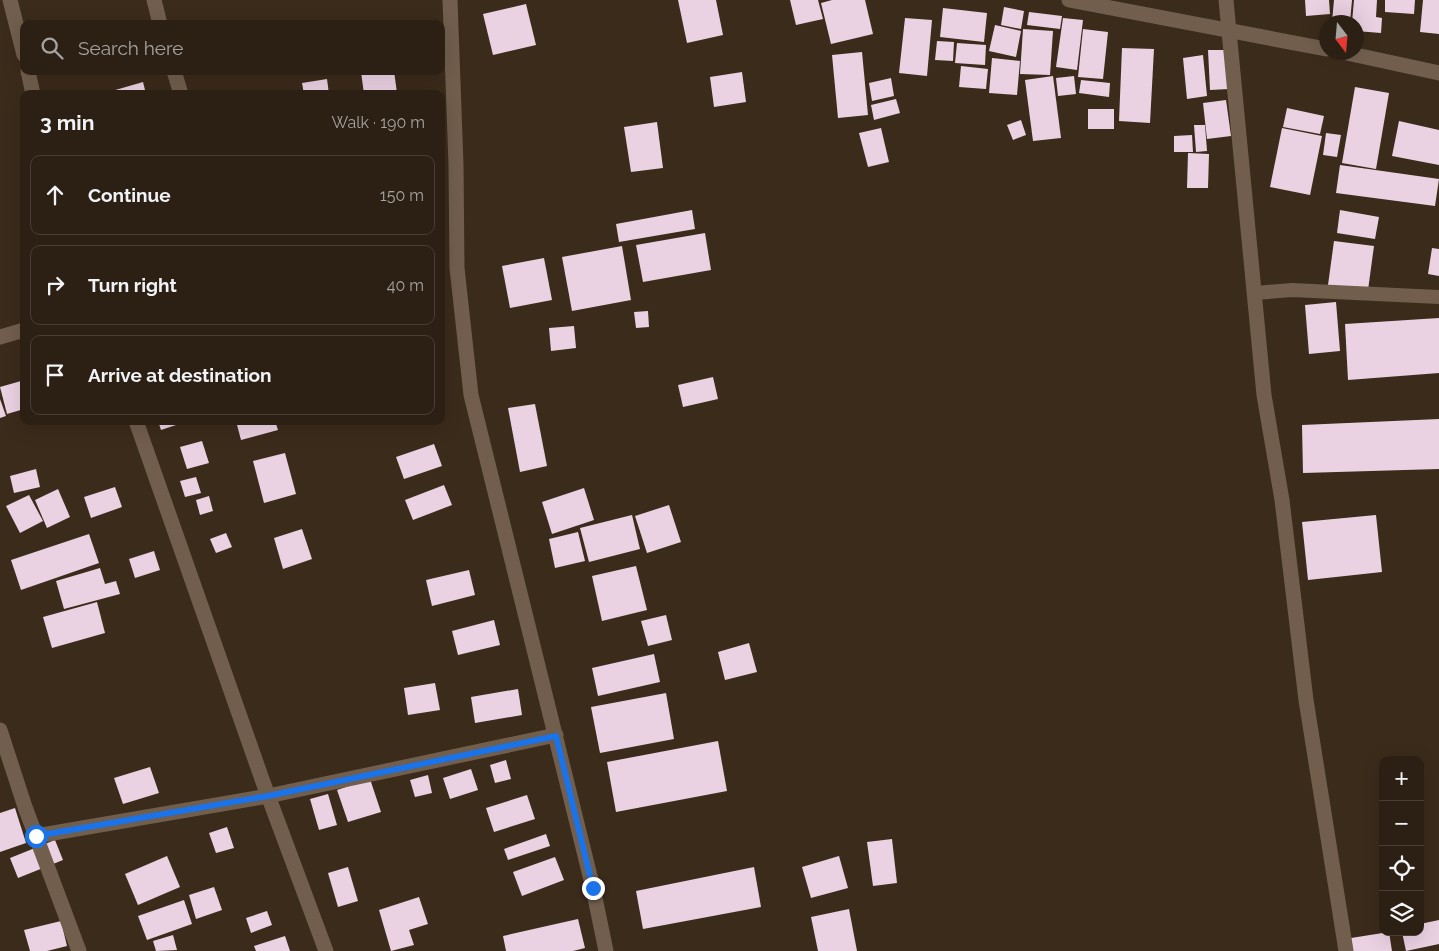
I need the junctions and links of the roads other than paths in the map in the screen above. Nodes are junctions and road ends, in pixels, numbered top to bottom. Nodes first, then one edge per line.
1 (10, 0) edge
2 (154, 0) edge
3 (450, 0) edge
4 (1069, 0) edge
5 (1226, 0) edge
6 (159, 20) edge
7 (1230, 30) junction
8 (20, 39) edge
9 (1319, 48) edge
10 (1364, 57) edge
11 (1439, 73) edge
12 (29, 75) edge
13 (175, 75) edge
14 (32, 90) edge
15 (180, 90) edge
16 (1255, 293) junction
17 (1439, 297) edge
18 (20, 331) edge
19 (0, 337) edge
20 (137, 425) edge
21 (0, 730) edge
22 (556, 736) junction
23 (268, 796) junction
24 (36, 836) junction
25 (79, 951) edge
26 (326, 951) edge
27 (606, 951) edge
28 (1346, 951) edge

1 - 8 street
2 - 6 street
3 - 22 street
4 - 7 street
5 - 7 street
7 - 9 street
7 - 16 street
10 - 11 street
12 - 14 street
13 - 15 street
16 - 17 lane
16 - 28 street
18 - 19 street
20 - 23 street
21 - 24 street
22 - 23 street
22 - 27 street
23 - 24 street
23 - 26 street
24 - 25 street

